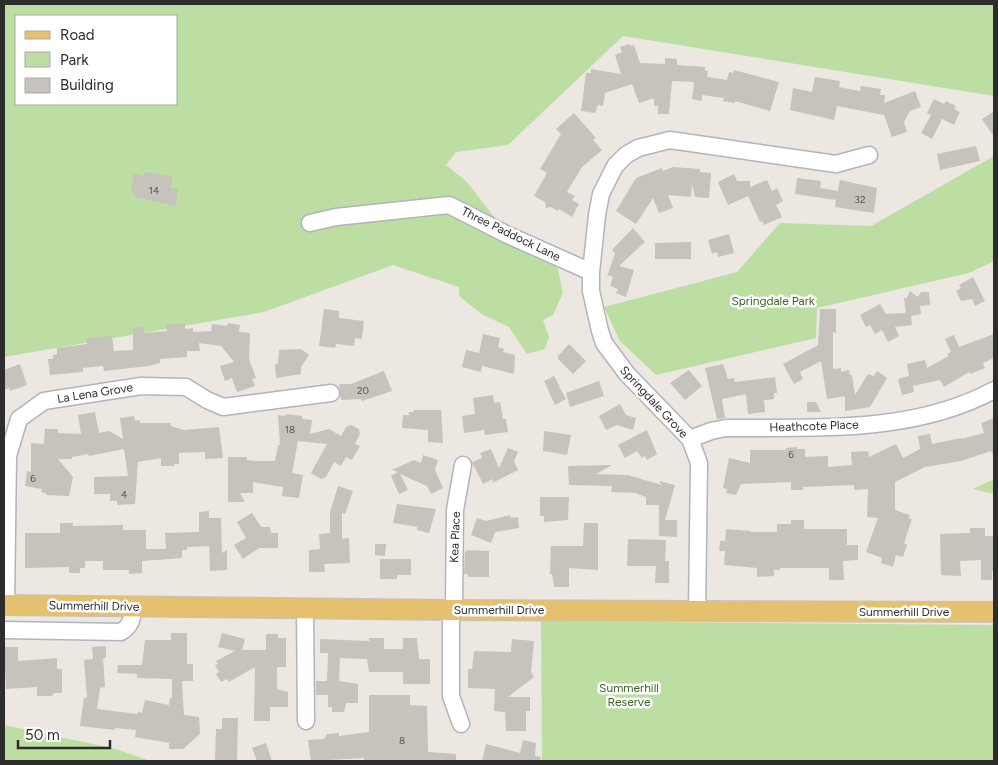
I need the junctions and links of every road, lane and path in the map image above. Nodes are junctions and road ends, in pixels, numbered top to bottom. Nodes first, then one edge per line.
1 (869, 155) dead end
2 (310, 223) dead end
3 (591, 272) junction
4 (994, 390) edge
5 (331, 393) dead end
6 (690, 439) junction
7 (463, 465) dead end
8 (5, 605) edge
9 (133, 606) junction
10 (305, 609) junction
11 (452, 610) junction
12 (697, 610) junction
13 (994, 612) edge
14 (4, 630) edge
15 (306, 721) dead end
16 (462, 724) dead end

1 - 3 street, Springdale Grove
2 - 3 street, Three Paddock Lane
3 - 6 street, Springdale Grove
4 - 6 street, Heathcote Place
5 - 8 street, La Lena Grove
6 - 12 street, Springdale Grove
7 - 11 street, Kea Place
8 - 9 main road, Summerhill Drive
9 - 10 main road, Summerhill Drive
9 - 14 street
10 - 11 main road, Summerhill Drive
10 - 15 street
11 - 12 main road, Summerhill Drive
11 - 16 street, Kea Place
12 - 13 main road, Summerhill Drive

